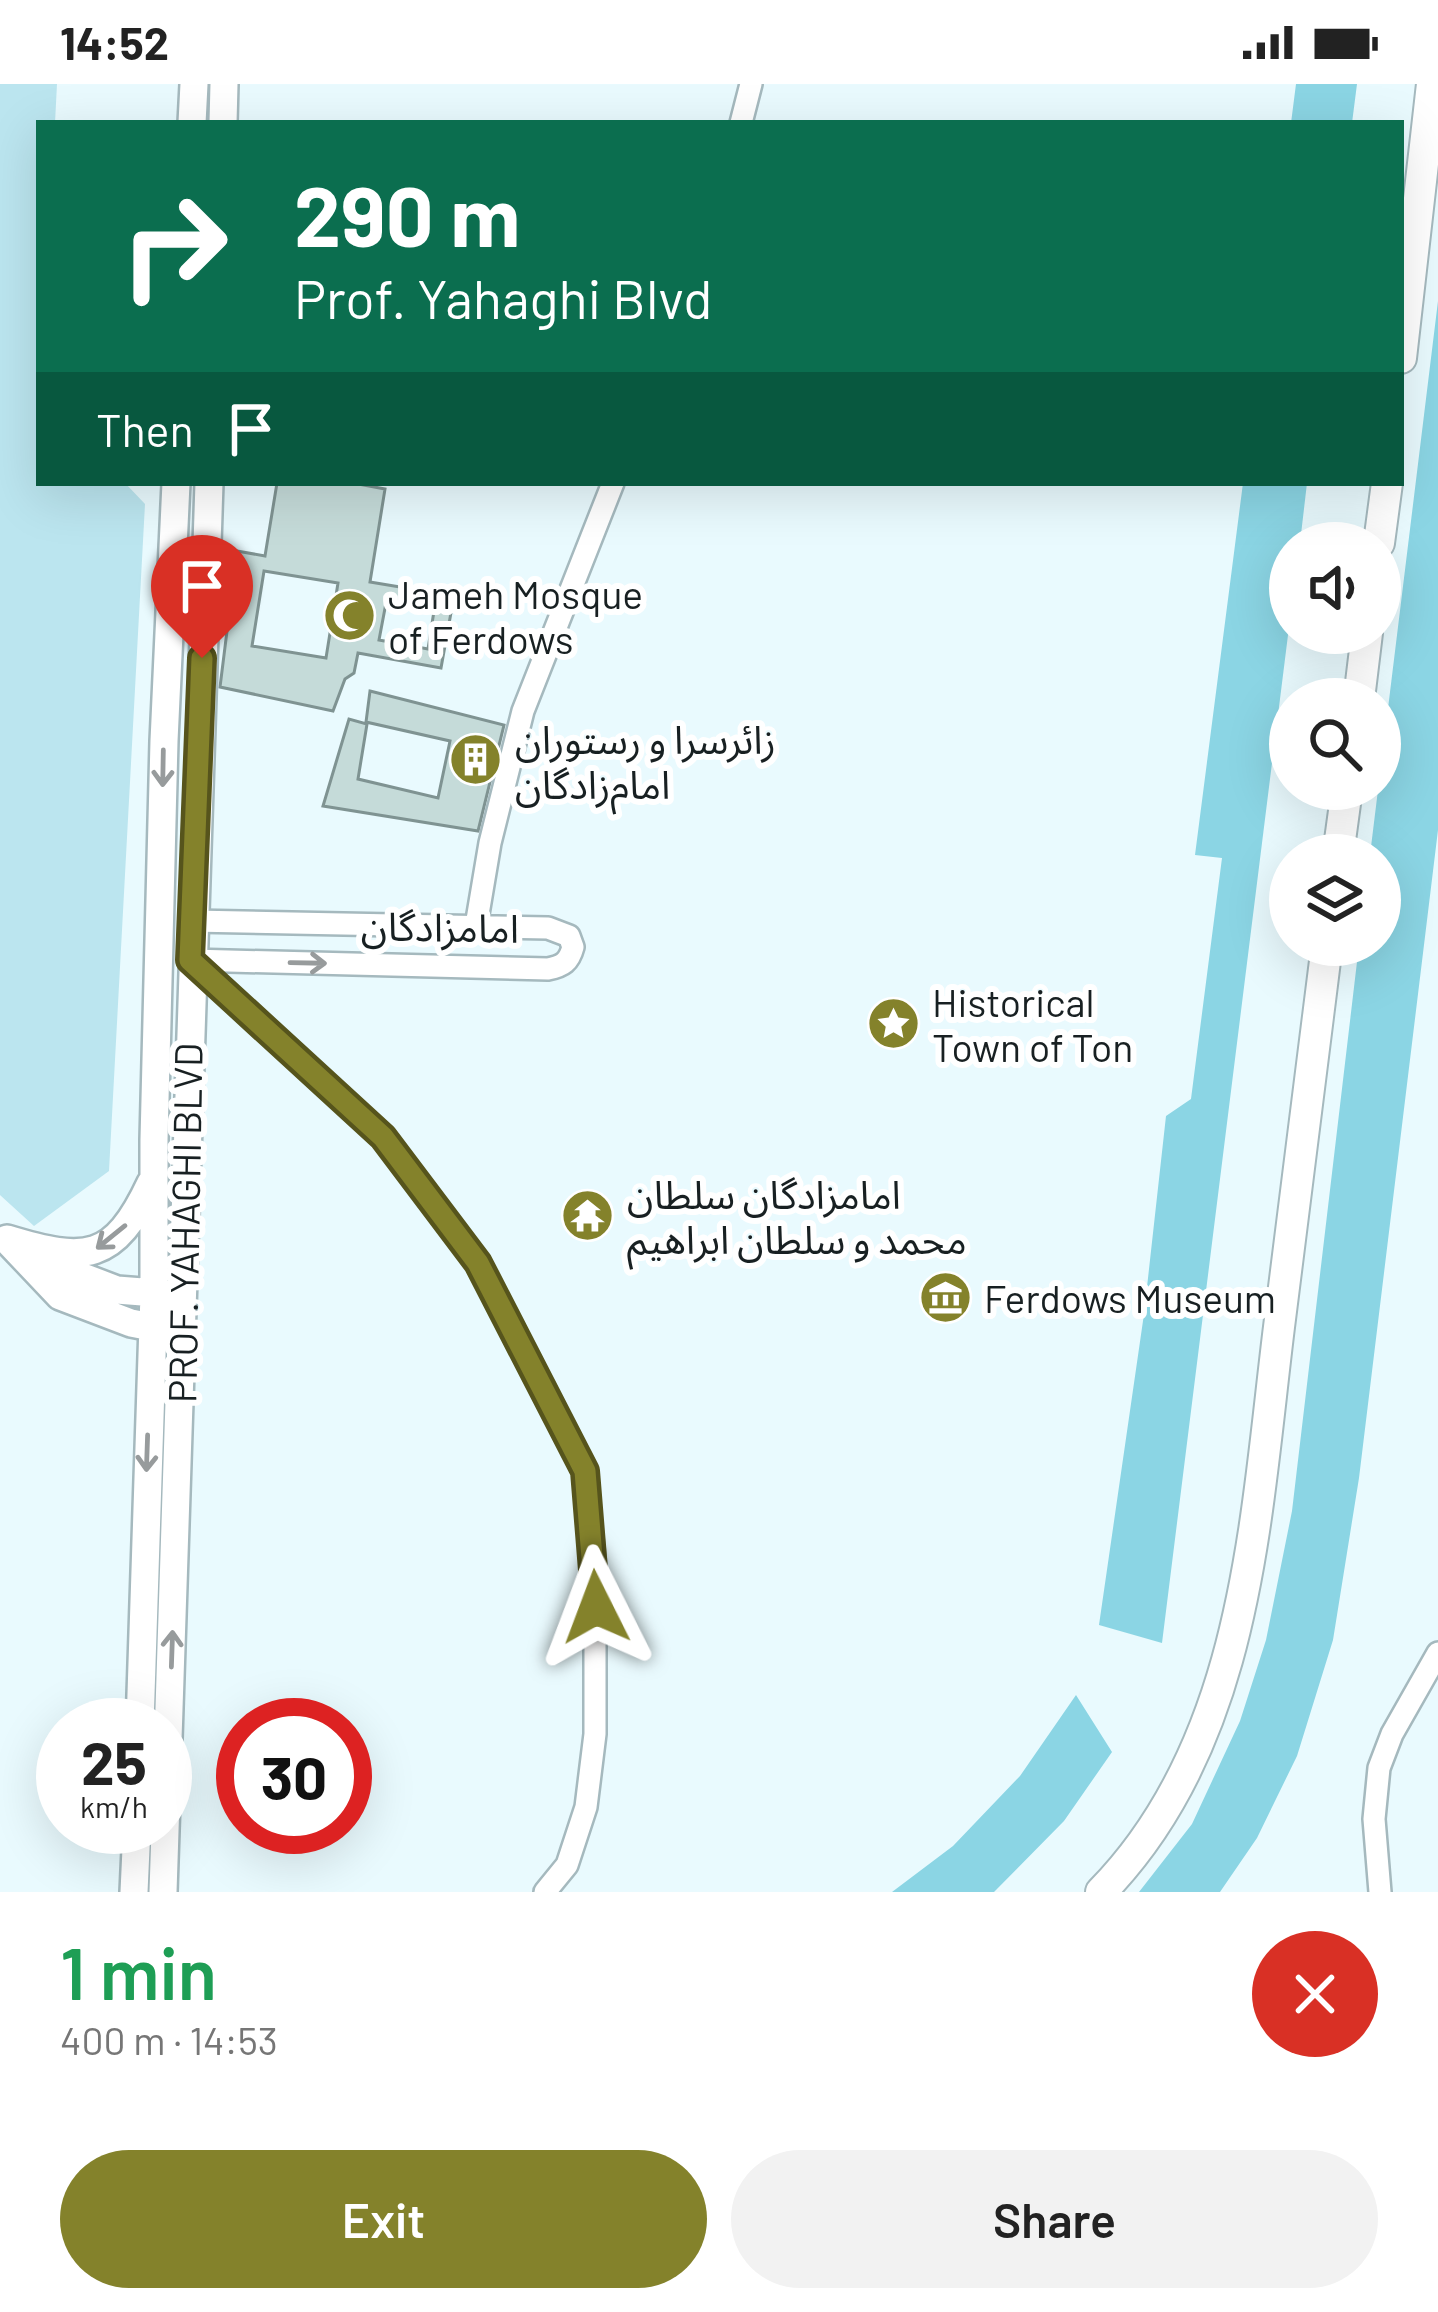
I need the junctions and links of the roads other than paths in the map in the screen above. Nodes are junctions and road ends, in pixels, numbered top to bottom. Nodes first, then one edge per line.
1 (194, 84) edge
2 (224, 84) edge
3 (751, 84) edge
4 (1432, 84) edge
5 (193, 120) edge
6 (223, 120) edge
7 (742, 120) edge
8 (1404, 331) edge
9 (176, 486) edge
10 (208, 486) edge
11 (612, 486) edge
12 (1387, 486) edge
13 (1382, 522) edge
14 (192, 921) junction
15 (476, 926) junction
16 (190, 960) junction
17 (1324, 966) edge
18 (187, 1139) junction
19 (154, 1140) junction
20 (9, 1242) edge
21 (145, 1293) junction
22 (184, 1295) junction
23 (60, 1296) junction
24 (142, 1326) junction
25 (183, 1330) junction
26 (149, 1393) junction
27 (1438, 1653) edge
28 (141, 1698) edge
29 (135, 1854) edge
30 (134, 1892) edge
31 (163, 1892) edge
32 (545, 1892) edge
33 (1101, 1892) edge
34 (1380, 1892) edge

1 - 5 main road
2 - 6 main road
3 - 7 street
4 - 8 highway
9 -> 19 main road, PROF. YAHAGHI BLVD
10 - 14 main road, PROF. YAHAGHI BLVD
11 - 15 street
12 - 13 highway
14 - 15 street, امامزادگان
14 - 16 main road, PROF. YAHAGHI BLVD
16 -> 15 street, امامزادگان
16 - 18 main road, PROF. YAHAGHI BLVD
16 - 32 street
17 - 33 highway
18 - 19 main road
18 - 22 main road, PROF. YAHAGHI BLVD
19 -> 20 main road
19 - 21 main road, PROF. YAHAGHI BLVD
20 - 21 main road
20 - 23 main road
21 - 22 main road
21 - 24 main road, PROF. YAHAGHI BLVD
22 - 25 main road, PROF. YAHAGHI BLVD
23 - 24 main road
23 - 26 main road
24 - 25 main road
24 - 26 main road, PROF. YAHAGHI BLVD
31 -> 25 main road, PROF. YAHAGHI BLVD
26 -> 28 main road, PROF. YAHAGHI BLVD
27 - 34 street
29 - 30 main road

